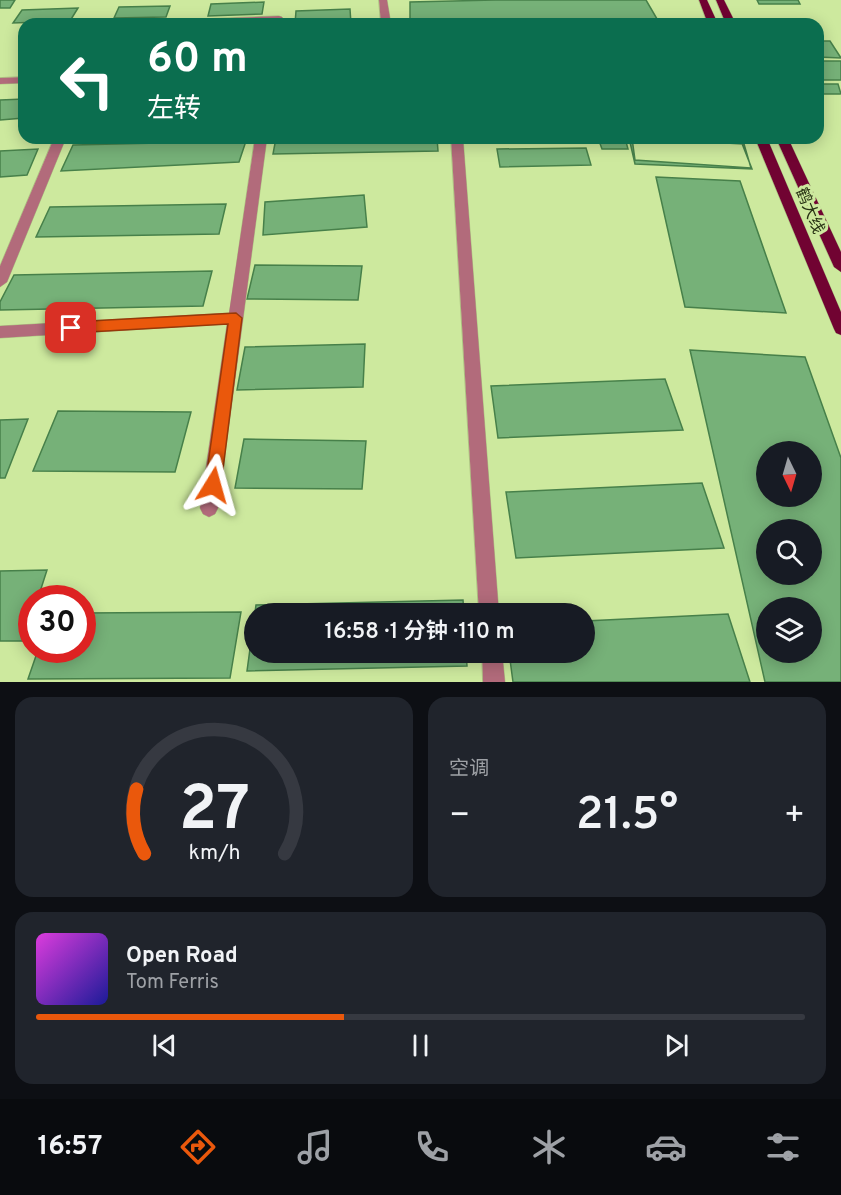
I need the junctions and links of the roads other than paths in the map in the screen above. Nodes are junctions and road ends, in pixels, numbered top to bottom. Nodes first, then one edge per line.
1 (383, 0) edge
2 (703, 0) edge
3 (720, 0) edge
4 (385, 18) edge
5 (710, 18) edge
6 (728, 18) edge
7 (18, 80) edge
8 (0, 81) edge
9 (58, 144) edge
10 (260, 144) edge
11 (457, 144) edge
12 (764, 144) edge
13 (785, 144) edge
14 (841, 267) edge
15 (0, 282) edge
16 (236, 318) junction
17 (841, 329) edge
18 (0, 332) edge
19 (209, 508) dead end
20 (488, 603) edge
21 (493, 663) edge
22 (494, 682) edge

1 - 4 street
2 - 5 main road
3 - 6 main road
7 - 8 street
9 - 15 street
10 - 16 street
11 - 20 street
12 - 17 main road, 鹤大线
13 - 14 main road, 鹤大线
16 - 18 street
16 - 19 street
21 - 22 street

